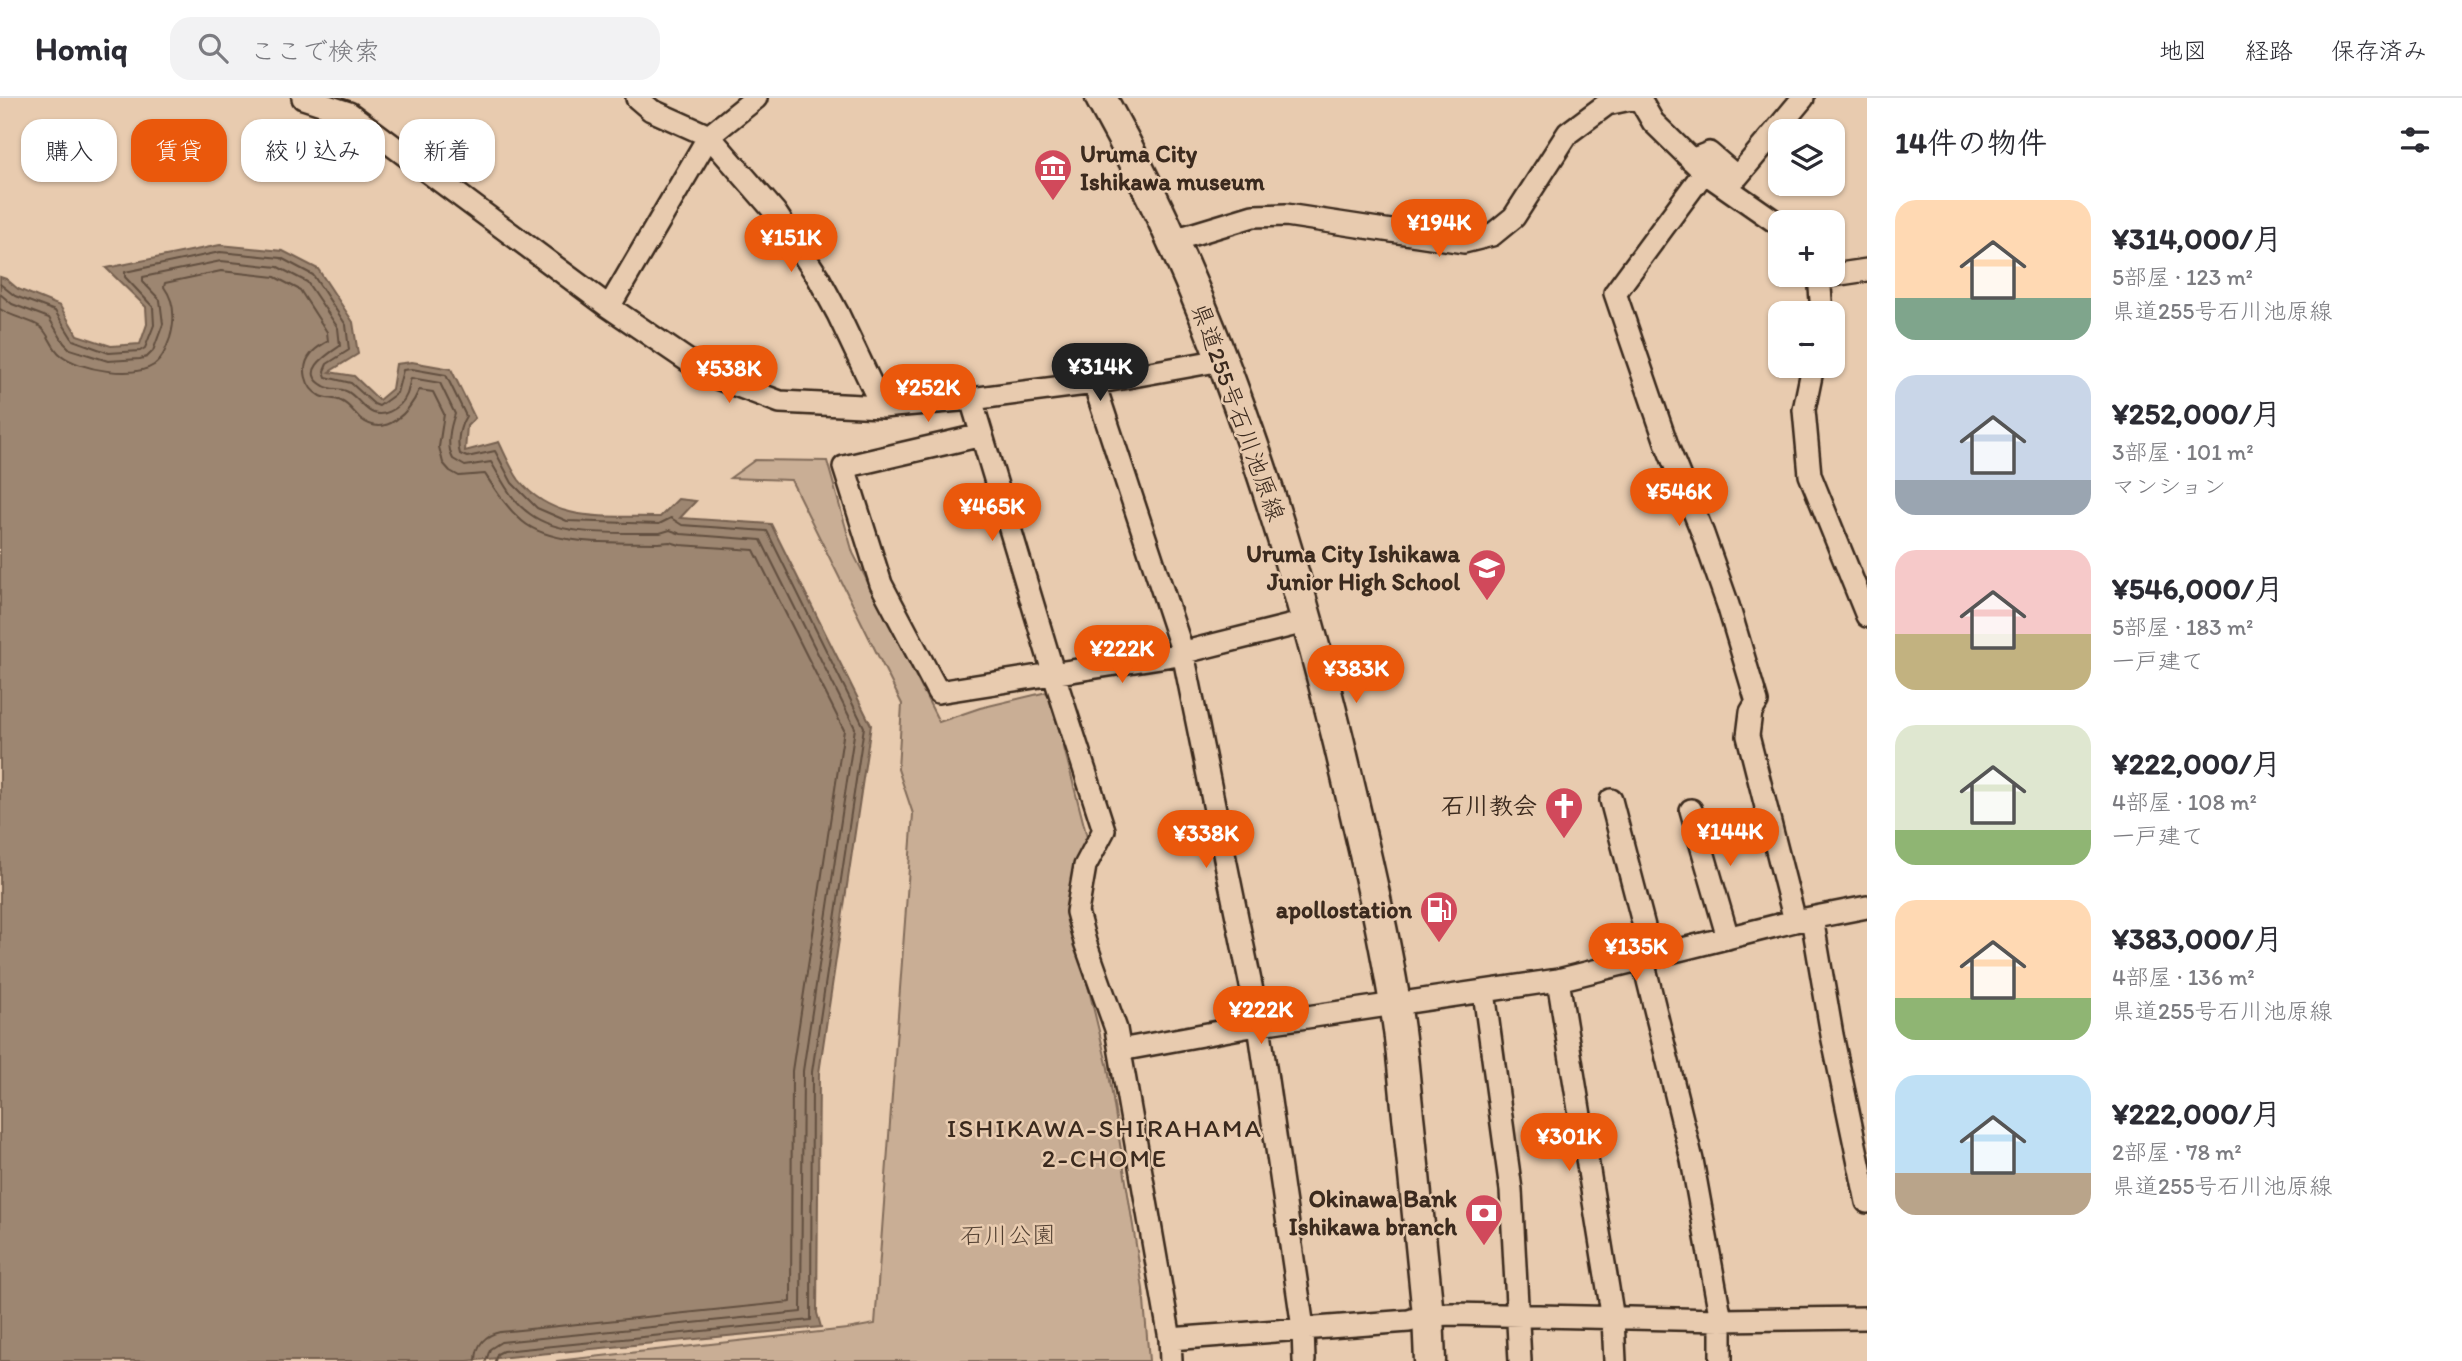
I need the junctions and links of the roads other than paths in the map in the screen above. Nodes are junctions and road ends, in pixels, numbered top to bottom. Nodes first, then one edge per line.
1 (303, 98) edge
2 (637, 98) edge
3 (756, 98) edge
4 (1101, 98) edge
5 (1637, 98) edge
6 (1803, 98) edge
7 (351, 106) edge
8 (709, 135) junction
9 (1697, 166) junction
10 (1768, 216) edge
11 (1174, 240) junction
12 (1867, 270) edge
13 (1845, 273) edge
14 (609, 307) junction
15 (1222, 360) junction
16 (1811, 378) edge
17 (1094, 383) junction
18 (971, 399) junction
19 (881, 407) junction
20 (982, 435) junction
21 (1867, 616) edge
22 (1309, 621) junction
23 (1183, 653) junction
24 (1054, 676) junction
25 (1611, 800) dead end
26 (1691, 810) dead end
27 (1867, 907) edge
28 (1804, 919) junction
29 (1728, 938) junction
30 (1648, 959) junction
31 (1558, 980) junction
32 (1484, 992) junction
33 (1395, 1004) junction
34 (1259, 1025) junction
35 (1120, 1050) junction
36 (1867, 1202) edge
37 (1428, 1315) junction
38 (1519, 1316) junction
39 (1867, 1318) edge
40 (1613, 1319) junction
41 (1721, 1320) junction
42 (1303, 1328) junction
43 (1170, 1339) junction
44 (1171, 1361) edge
45 (1304, 1361) edge
46 (1430, 1361) edge
47 (1520, 1361) edge
48 (1615, 1361) edge
49 (1721, 1361) edge

1 - 7 street
2 - 8 street
3 - 8 street
4 - 11 main road, 県道255号石川池原線
5 - 9 street
5 - 11 street
6 - 9 street
7 - 14 street
8 - 14 street
8 - 19 street
9 - 10 street
9 - 28 street
11 - 15 main road, 県道255号石川池原線
12 - 13 street
14 - 19 street
15 - 17 street
15 - 22 main road, 県道255号石川池原線
16 - 21 street
17 - 18 street
17 - 23 street
18 - 19 street
18 - 20 street
20 - 24 street
20 - 24 street
22 - 23 street
22 - 33 main road, 県道255号石川池原線
23 - 24 street
23 - 34 street
24 - 35 street
25 - 30 street
26 - 29 street
27 - 28 street
28 - 29 street
28 - 36 street
29 - 30 street
30 - 31 street
30 - 41 street
31 - 32 street
31 - 40 street
32 - 33 street
32 - 38 street
33 - 34 street
33 - 37 main road, 県道255号石川池原線
34 - 35 street
34 - 42 street
35 - 43 street
37 - 38 street
37 - 42 street
37 - 46 main road, 県道255号石川池原線
38 - 40 street
38 - 47 street
39 - 41 street
40 - 41 street
40 - 48 street
41 - 49 street
42 - 43 street
42 - 45 street
43 - 44 street

